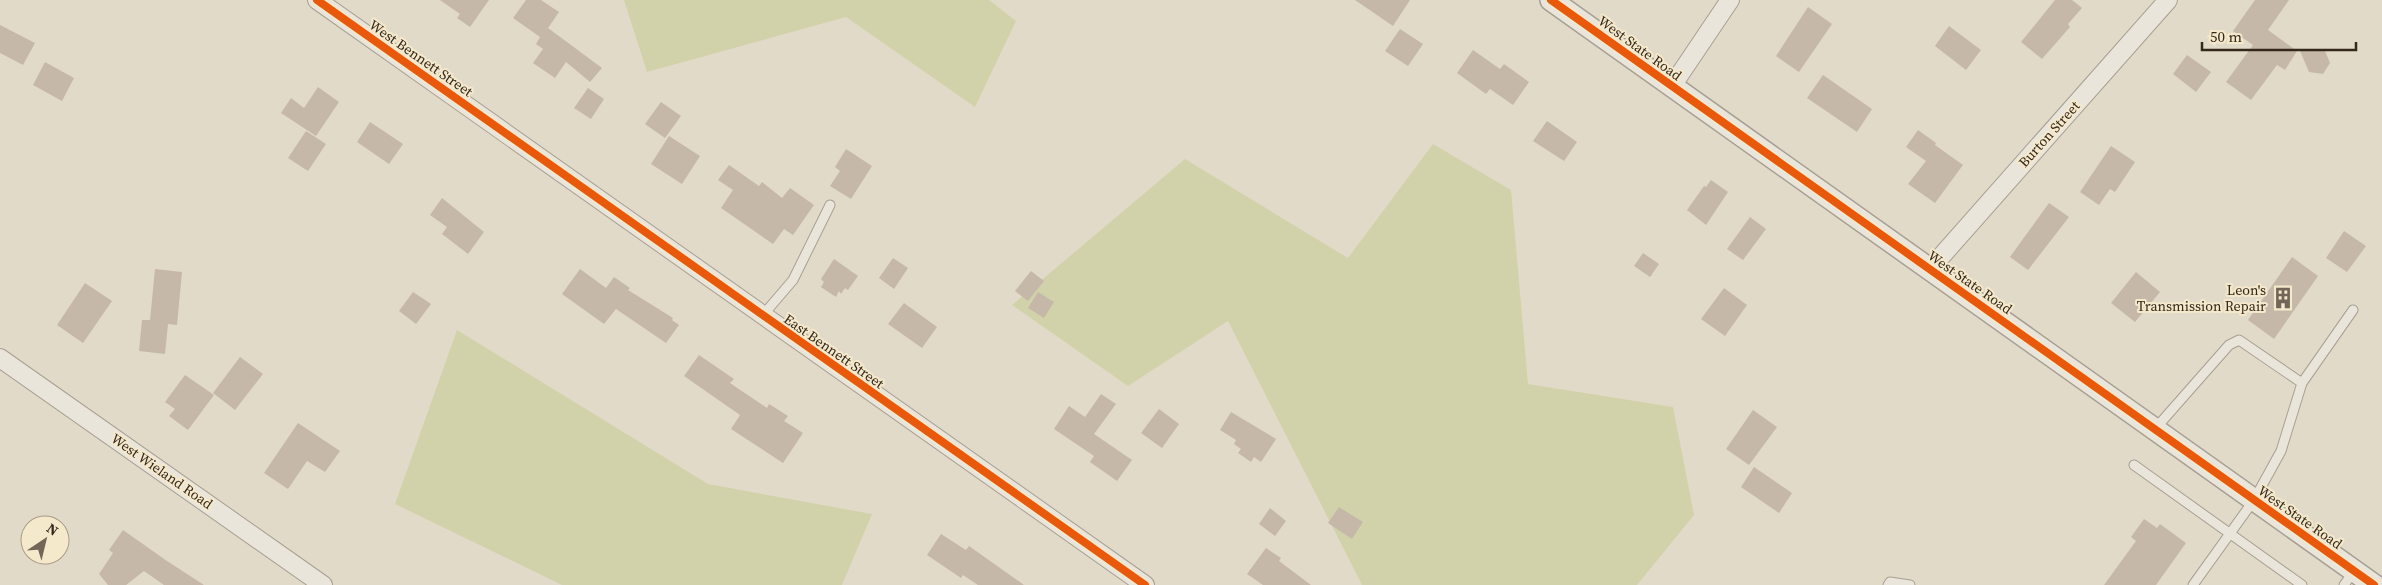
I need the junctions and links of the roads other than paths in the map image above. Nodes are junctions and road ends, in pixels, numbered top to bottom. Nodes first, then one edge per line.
1 (317, 0) edge
2 (1551, 0) edge
3 (1730, 0) edge
4 (2168, 0) edge
5 (1672, 86) junction
6 (509, 136) joint
7 (830, 205) dead end
8 (1930, 269) junction
9 (2353, 310) dead end
10 (763, 315) junction
11 (0, 358) edge
12 (2302, 383) junction
13 (2155, 429) junction
14 (2134, 465) dead end
15 (2254, 500) junction
16 (2230, 534) junction
17 (2349, 578) edge
18 (323, 585) edge
19 (1145, 585) edge
20 (1888, 585) edge
21 (1910, 585) edge
22 (2193, 585) edge
23 (2302, 585) edge
24 (2374, 585) edge

1 - 6 street, West Bennett Street
2 - 5 street, West State Road
3 - 5 street
4 - 8 street, Burton Street
5 - 8 street, West State Road
6 - 10 street, East Bennett Street
7 - 10 lane
8 - 13 street, West State Road
9 - 12 lane
10 - 19 street, East Bennett Street
11 - 18 street, West Wieland Road
12 - 13 lane
12 - 15 lane
13 - 15 street, West State Road
14 - 16 lane
15 - 16 lane
15 - 17 street, West State Road
16 - 22 lane
16 - 23 lane
17 - 24 street, West State Road
20 - 21 lane

